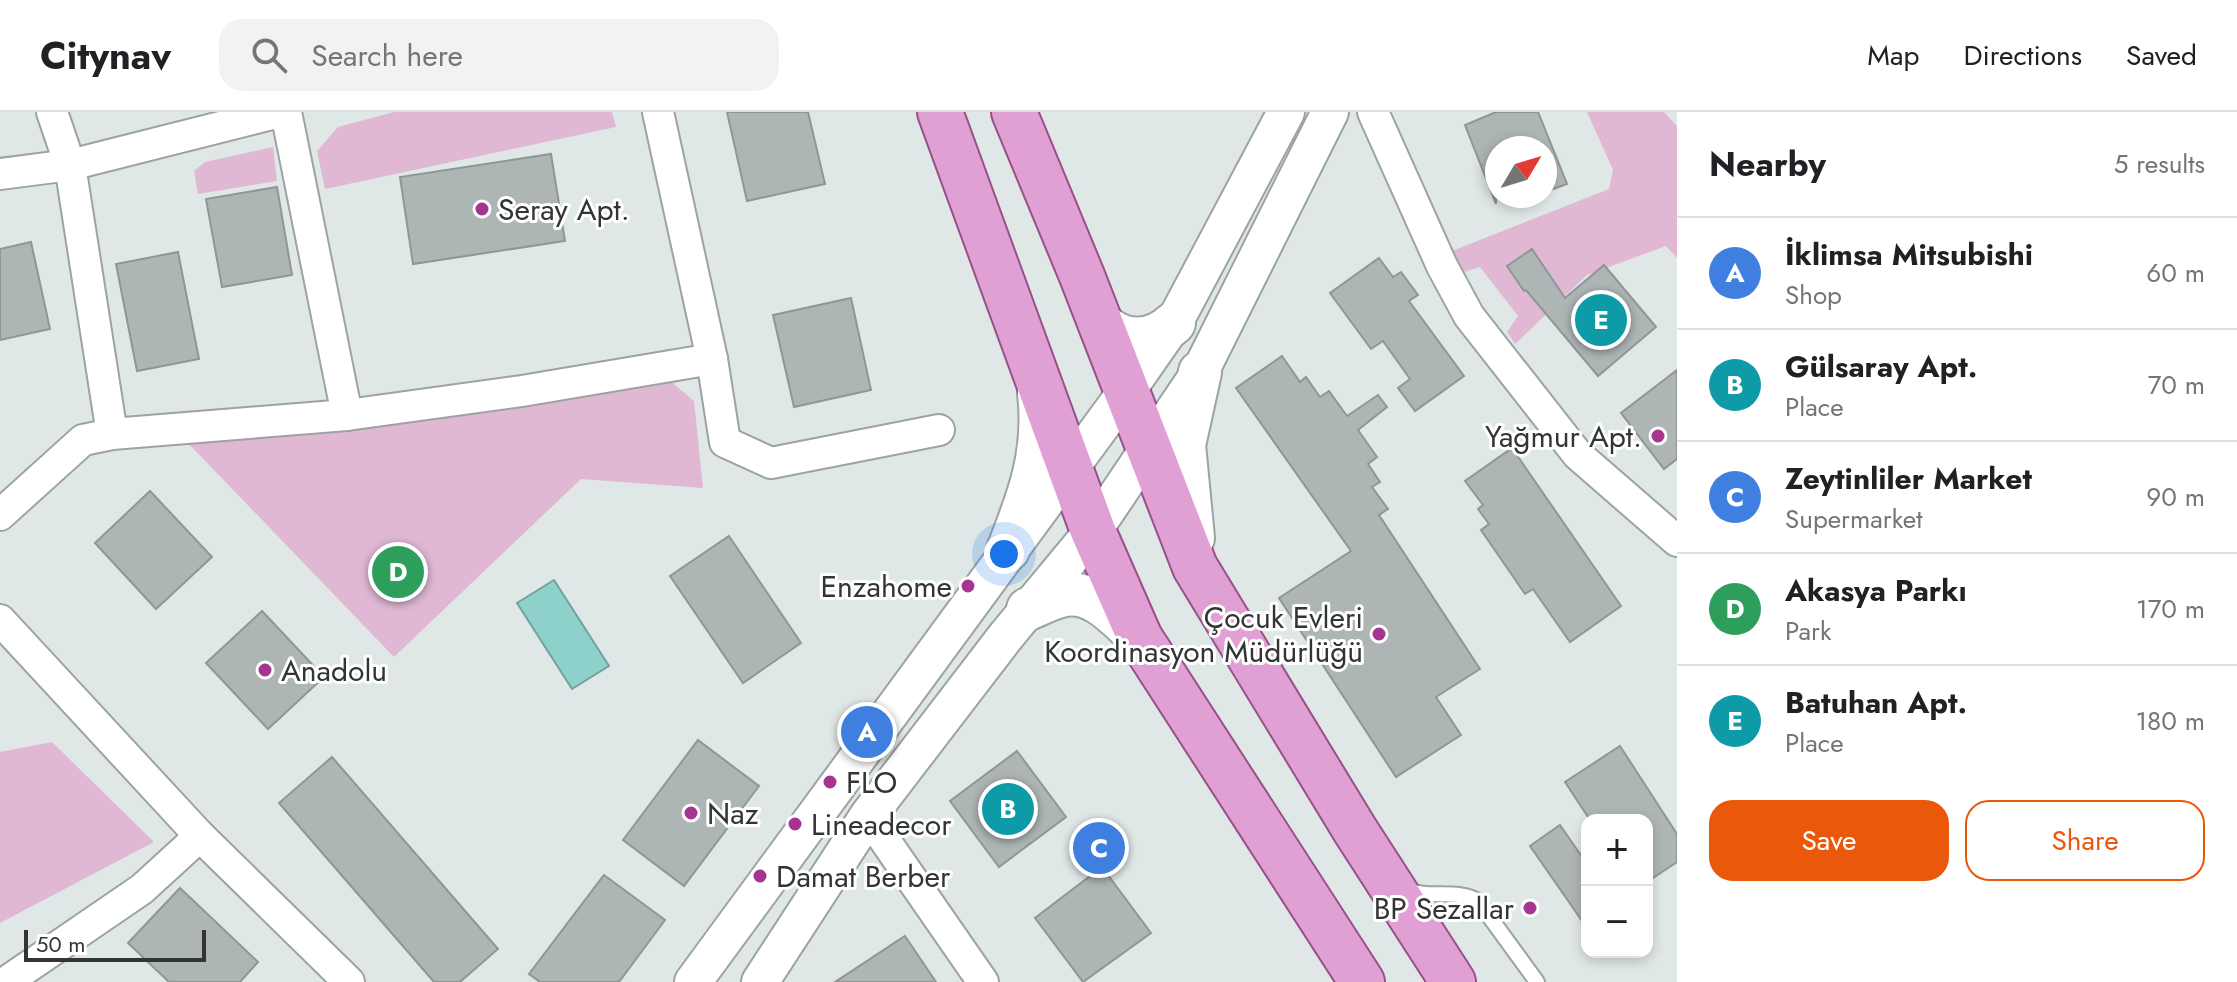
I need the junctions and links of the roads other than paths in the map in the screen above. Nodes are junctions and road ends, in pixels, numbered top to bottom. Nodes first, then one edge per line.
1 (52, 112) edge
2 (280, 112) edge
3 (286, 112) edge
4 (658, 112) edge
5 (940, 112) edge
6 (1014, 112) edge
7 (1286, 112) edge
8 (1330, 112) edge
9 (1373, 112) edge
10 (70, 165) junction
11 (0, 174) edge
12 (1099, 321) junction
13 (1174, 323) junction
14 (712, 359) junction
15 (1031, 361) junction
16 (1200, 372) junction
17 (1126, 392) junction
18 (347, 415) junction
19 (939, 430) dead end
20 (112, 434) junction
21 (1148, 448) junction
22 (1070, 468) junction
23 (0, 515) edge
24 (1093, 531) junction
25 (1677, 541) edge
26 (1008, 550) junction
27 (1208, 589) junction
28 (1028, 609) junction
29 (0, 620) edge
30 (1140, 638) junction
31 (868, 816) junction
32 (200, 836) junction
33 (1383, 873) junction
34 (6, 982) edge
35 (349, 982) edge
36 (693, 982) edge
37 (760, 982) edge
38 (983, 982) edge
39 (1362, 982) edge
40 (1453, 982) edge
41 (1537, 982) edge

1 - 10 street
2 - 10 street
3 - 18 street
4 - 14 street
5 - 15 main road
6 - 12 main road
7 - 13 street
8 - 16 street
9 - 25 street
10 - 11 street
10 - 20 street
12 - 13 main road
12 - 17 main road
13 - 17 street
14 - 18 street
14 - 19 street
15 - 22 main road
15 - 26 main road
16 - 21 street
16 - 27 main road
17 - 21 main road
17 - 22 street
18 - 20 street
20 - 23 street
21 - 24 street
21 - 27 main road
22 - 24 main road
22 - 26 street
24 - 28 street
24 - 30 main road
26 - 36 street
27 - 33 main road
28 - 30 main road
28 - 31 street
29 - 32 street
30 - 39 main road
31 - 37 street
31 - 38 street
32 - 34 street
32 - 35 street
33 - 40 main road
33 - 41 lane

